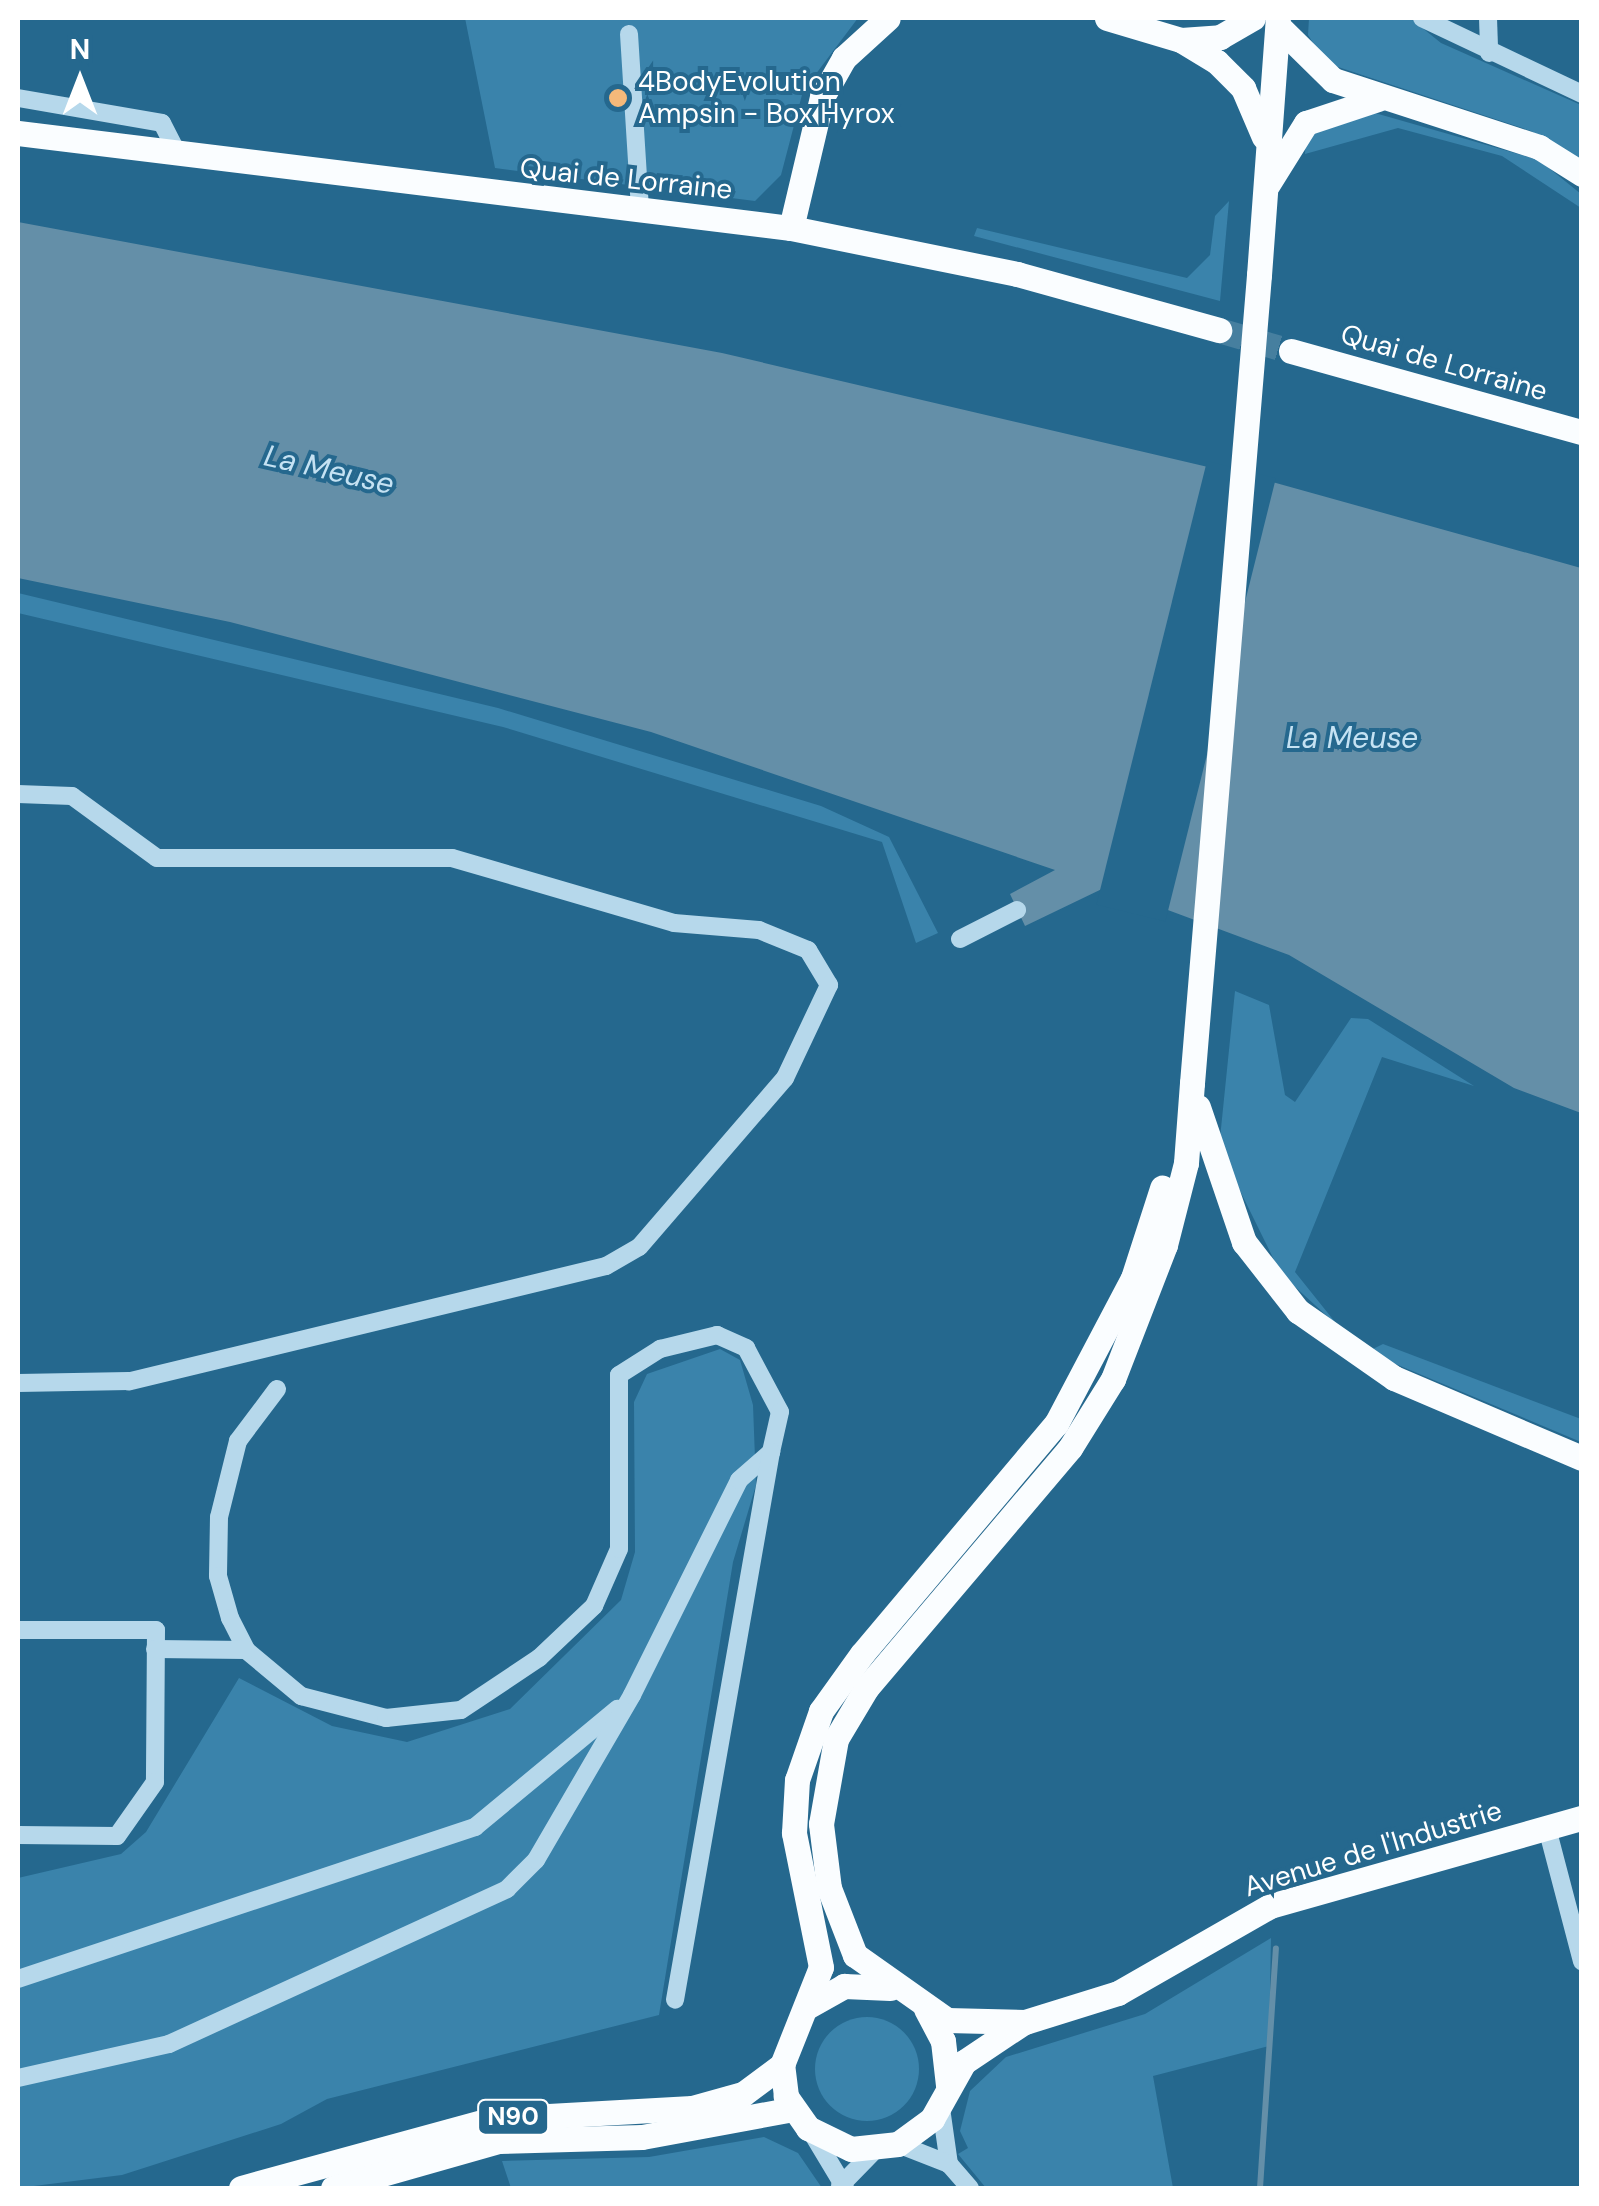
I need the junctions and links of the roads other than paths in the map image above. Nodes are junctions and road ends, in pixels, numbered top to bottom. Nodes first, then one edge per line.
1 (888, 18) edge
2 (1107, 18) edge
3 (1422, 18) edge
4 (1488, 18) edge
5 (1270, 20) edge
6 (629, 34) dead end
7 (1181, 40) junction
8 (1489, 53) junction
9 (1582, 94) edge
10 (18, 98) edge
11 (1378, 98) junction
12 (18, 133) edge
13 (1268, 153) junction
14 (178, 154) junction
15 (1582, 174) edge
16 (1266, 188) junction
17 (640, 211) junction
18 (792, 228) junction
19 (1219, 330) tunnel mouth
20 (1291, 351) tunnel mouth
21 (1582, 432) edge
22 (18, 794) edge
23 (1017, 910) dead end
24 (960, 939) dead end
25 (1192, 1082) junction
26 (18, 1383) edge
27 (278, 1388) dead end
28 (770, 1452) junction
29 (1582, 1458) edge
30 (18, 1630) edge
31 (156, 1649) junction
32 (246, 1650) junction
33 (632, 1695) junction
34 (1582, 1818) edge
35 (1547, 1828) junction
36 (18, 1836) edge
37 (1582, 1962) edge
38 (18, 1979) edge
39 (675, 2000) dead end
40 (917, 2002) junction
41 (807, 2008) junction
42 (1025, 2022) junction
43 (782, 2066) junction
44 (18, 2078) edge
45 (945, 2093) junction
46 (801, 2119) junction
47 (886, 2147) junction
48 (948, 2164) junction
49 (842, 2187) edge
50 (241, 2188) edge
51 (333, 2188) edge
52 (970, 2188) edge

1 - 18 main road
2 - 7 main road
3 - 8 street
4 - 8 street
5 - 7 main road
5 - 11 main road
5 - 13 main road
6 - 17 street
7 - 13 main road
8 - 9 street
10 - 14 street
11 - 15 main road
11 - 16 main road
12 - 14 main road, Quai de Lorraine
13 - 16 main road
14 - 17 main road, Quai de Lorraine
16 - 25 main road, bridge
17 - 18 main road, Quai de Lorraine
18 - 19 main road, Quai de Lorraine
20 - 21 main road, Quai de Lorraine
22 - 26 street
23 - 24 street
25 - 29 main road
25 - 40 main road
25 - 41 main road
27 - 32 street
28 - 32 street
28 - 33 street
28 - 39 street
30 - 31 street
31 - 32 street
31 - 36 street
33 - 38 street
33 - 44 street
34 - 35 main road, Avenue de l'Industrie
35 - 37 street
35 - 42 main road, Avenue de l'Industrie
40 - 41 main road
40 - 42 main road
40 - 45 main road
41 - 43 main road
42 - 45 main road
43 - 46 main road
43 - 50 main road, N90
45 - 47 main road
45 - 48 street
46 - 47 main road, N90
46 - 49 street
46 - 51 main road, N90
47 - 48 street
47 - 49 street
48 - 52 street

